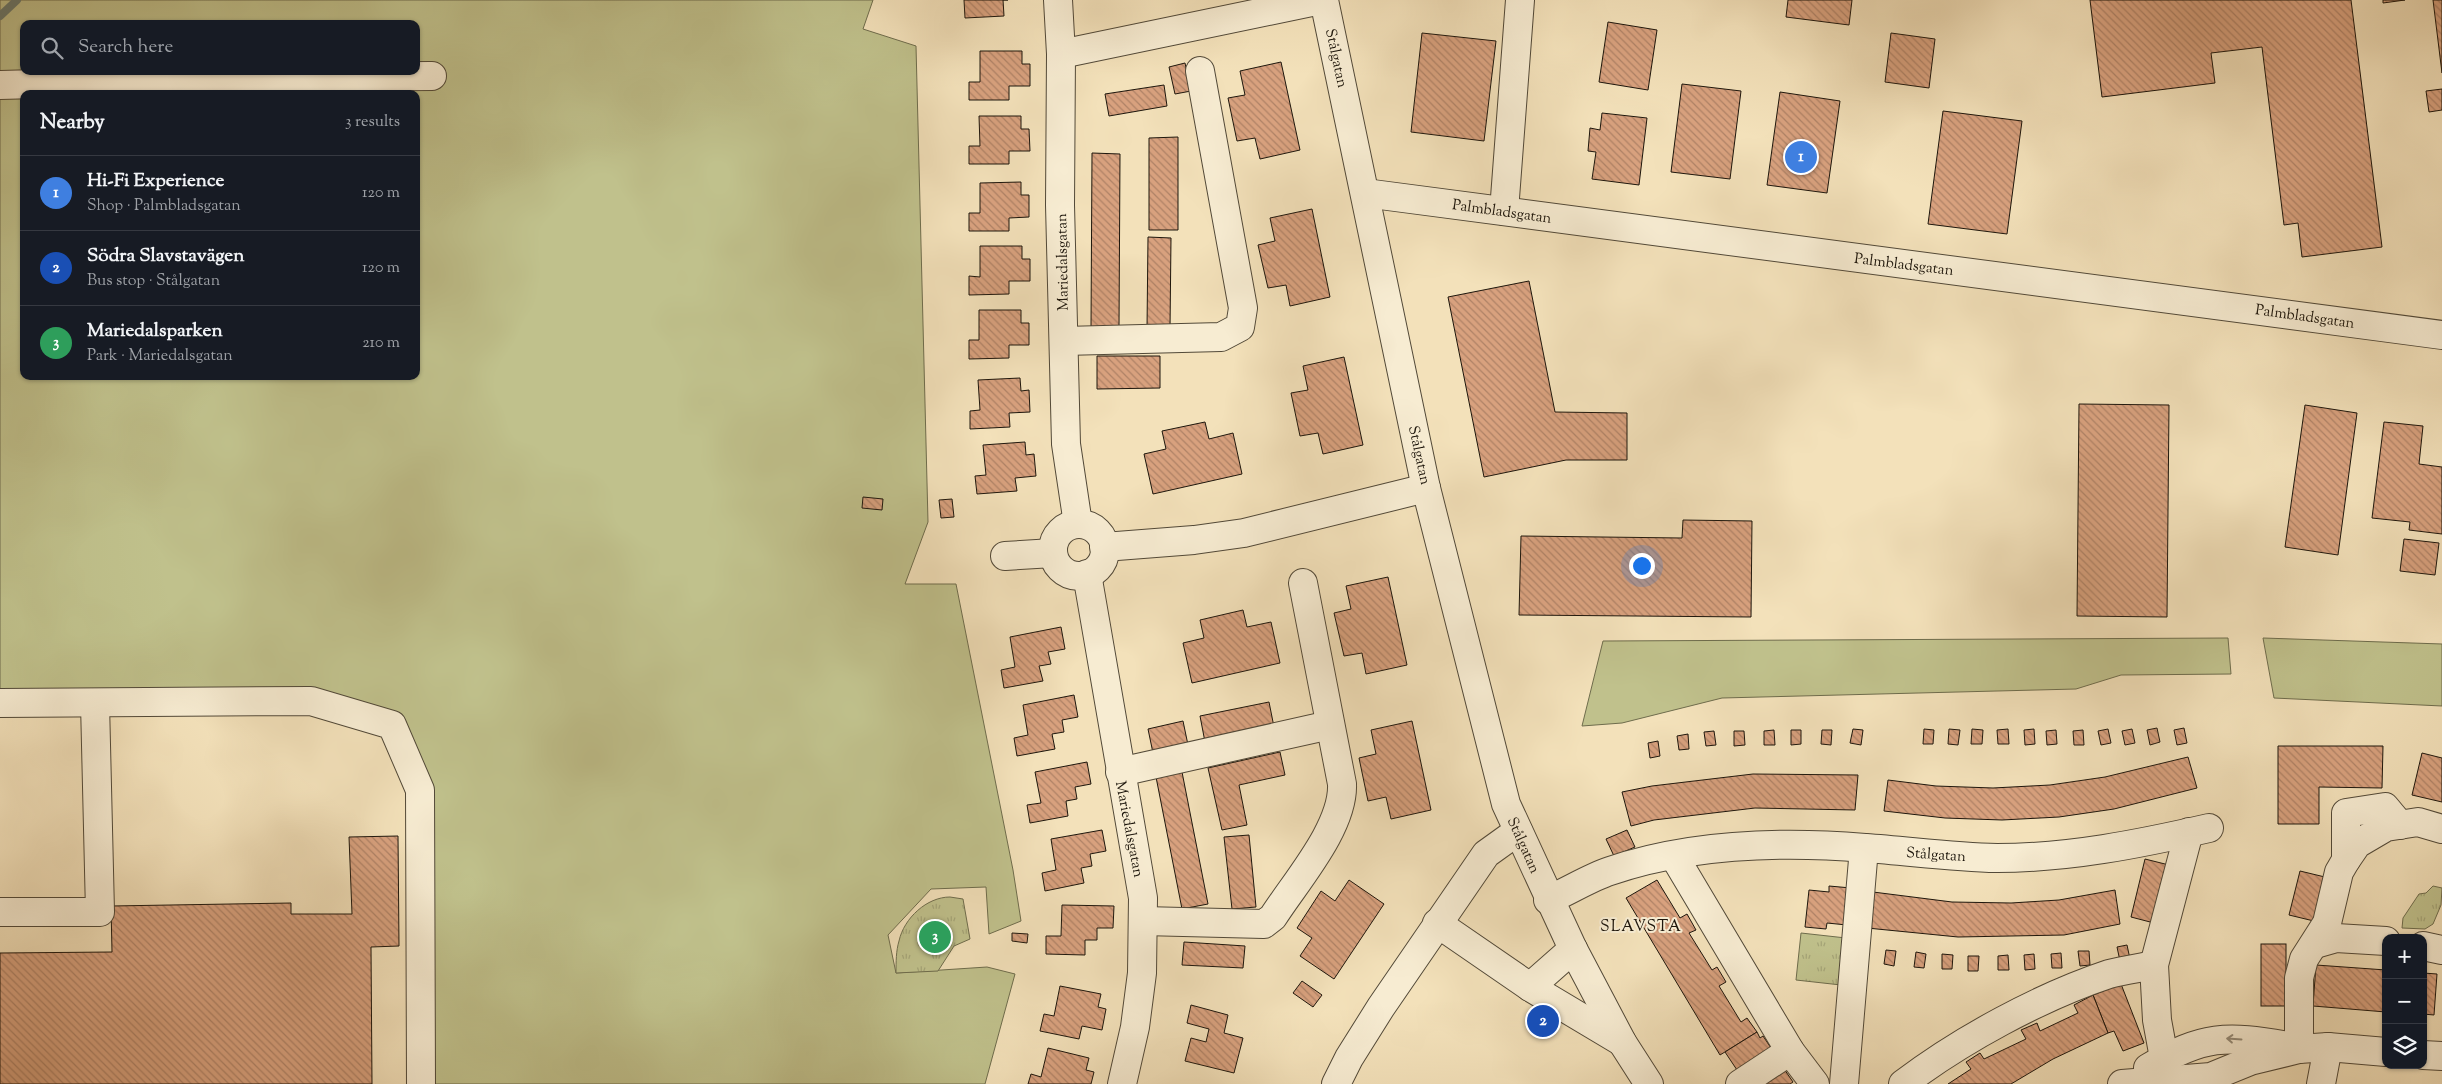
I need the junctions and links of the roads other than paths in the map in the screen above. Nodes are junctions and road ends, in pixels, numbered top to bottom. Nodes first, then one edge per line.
1 (1058, 0) edge
2 (1323, 0) edge
3 (1520, 0) edge
4 (1061, 54) junction
5 (1200, 71) dead end
6 (432, 76) dead end
7 (0, 85) edge
8 (1365, 193) junction
9 (1504, 211) junction
10 (2442, 334) edge
11 (1064, 341) junction
12 (1426, 488) junction
13 (1078, 524) junction
14 (1104, 547) junction
15 (1053, 553) junction
16 (1005, 556) dead end
17 (1087, 574) junction
18 (1304, 583) dead end
19 (0, 703) edge
20 (95, 703) junction
21 (1330, 725) junction
22 (1120, 772) junction
23 (2442, 829) edge
24 (1518, 831) junction
25 (1864, 848) junction
26 (1674, 856) junction
27 (1548, 900) junction
28 (0, 912) edge
29 (1143, 921) junction
30 (1437, 923) junction
31 (2382, 941) edge
32 (2315, 944) junction
33 (2427, 947) edge
34 (1573, 949) junction
35 (2442, 950) edge
36 (2154, 964) junction
37 (1530, 987) junction
38 (1622, 1042) junction
39 (2328, 1047) junction
40 (2299, 1048) junction
41 (1790, 1051) junction
42 (2382, 1052) edge
43 (2427, 1055) edge
44 (2442, 1056) edge
45 (2164, 1058) junction
46 (421, 1084) edge
47 (1122, 1084) edge
48 (1336, 1084) edge
49 (1648, 1084) edge
50 (1740, 1084) edge
51 (1815, 1084) edge
52 (1844, 1084) edge
53 (1903, 1084) edge
54 (2121, 1084) edge
55 (2321, 1084) edge

1 - 4 street, Mariedalsgatan
2 - 4 street
2 - 8 street, Stålgatan
3 - 9 street
4 - 11 street, Mariedalsgatan
5 - 11 street
6 - 7 street
8 - 9 street, Palmbladsgatan
8 - 12 street, Stålgatan
9 - 10 street, Palmbladsgatan
11 - 13 street, Mariedalsgatan
12 - 14 street
12 - 24 street, Stålgatan
13 - 14 street
13 - 15 street
14 - 17 street
15 - 16 street
15 - 17 street
17 - 22 street, Mariedalsgatan
18 - 21 street
19 - 20 street
20 - 28 street
20 - 46 street
21 - 22 street
21 - 29 street
22 - 29 street, Mariedalsgatan
23 - 32 street
24 - 27 street, Stålgatan
24 - 30 street
25 - 26 street, Stålgatan
25 - 36 street, Stålgatan
25 - 52 street
26 - 27 street, Stålgatan
26 - 41 street
27 - 34 street, Stålgatan
29 - 47 street, Mariedalsgatan
30 - 37 street
30 - 48 street
31 - 32 street
32 - 40 street
33 - 35 street
34 - 37 street
34 - 38 street, Stålgatan
36 - 45 street
36 - 53 street
37 - 38 street
38 - 49 street, Stålgatan
39 - 40 street
39 - 42 street
39 - 55 street
40 -> 45 street
40 - 54 street
41 - 50 street
41 - 51 street
43 - 44 street
45 - 54 street

